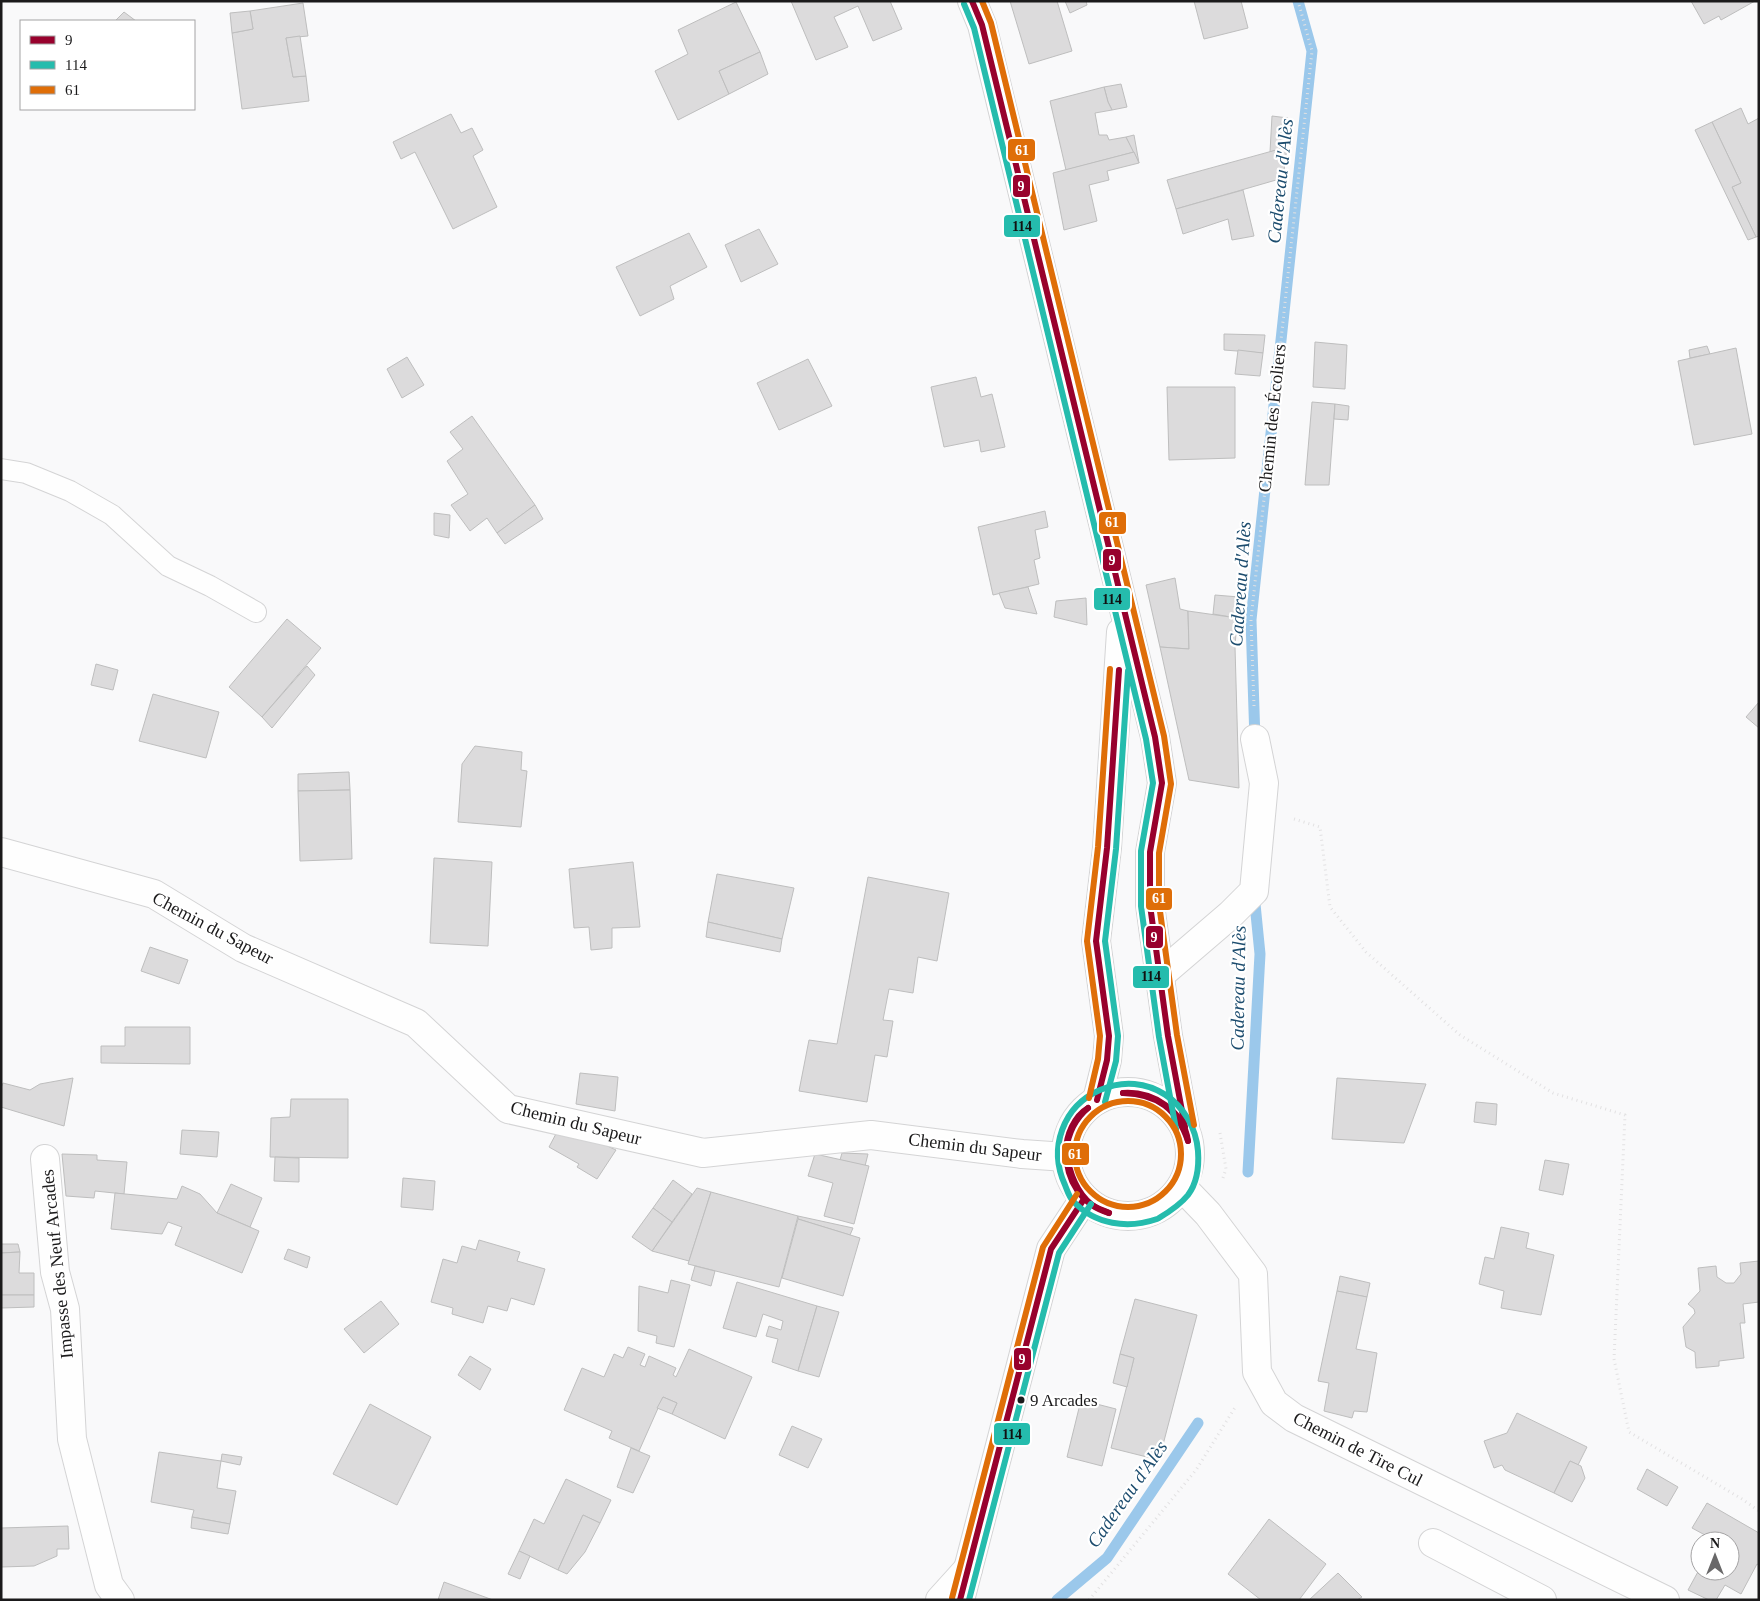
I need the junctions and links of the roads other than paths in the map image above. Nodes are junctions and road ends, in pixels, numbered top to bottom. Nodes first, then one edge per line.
1 (972, 1) edge
2 (1, 469) edge
3 (1123, 606) junction
4 (256, 612) dead end
5 (1255, 739) road end
6 (1, 852) edge
7 (1160, 975) junction
8 (1097, 1100) junction
9 (1185, 1127) junction
10 (1066, 1157) junction
11 (45, 1159) dead end
12 (1182, 1187) junction
13 (1084, 1199) junction
14 (1433, 1543) dead end
15 (968, 1569) junction
16 (120, 1600) edge
17 (940, 1600) edge
18 (960, 1600) edge
19 (1542, 1600) edge
20 (1665, 1600) edge

1 - 3 street
2 - 4 lane
3 - 7 street
3 - 8 street
5 - 7 street
6 - 10 street, Chemin du Sapeur
7 - 9 street
8 - 9 street
8 - 10 street
9 - 12 street
10 - 13 street
11 - 16 street, Impasse des Neuf Arcades
12 - 13 street
12 - 20 street, Chemin de Tire Cul
13 - 15 street
14 - 19 street
15 - 17 street
15 - 18 street

